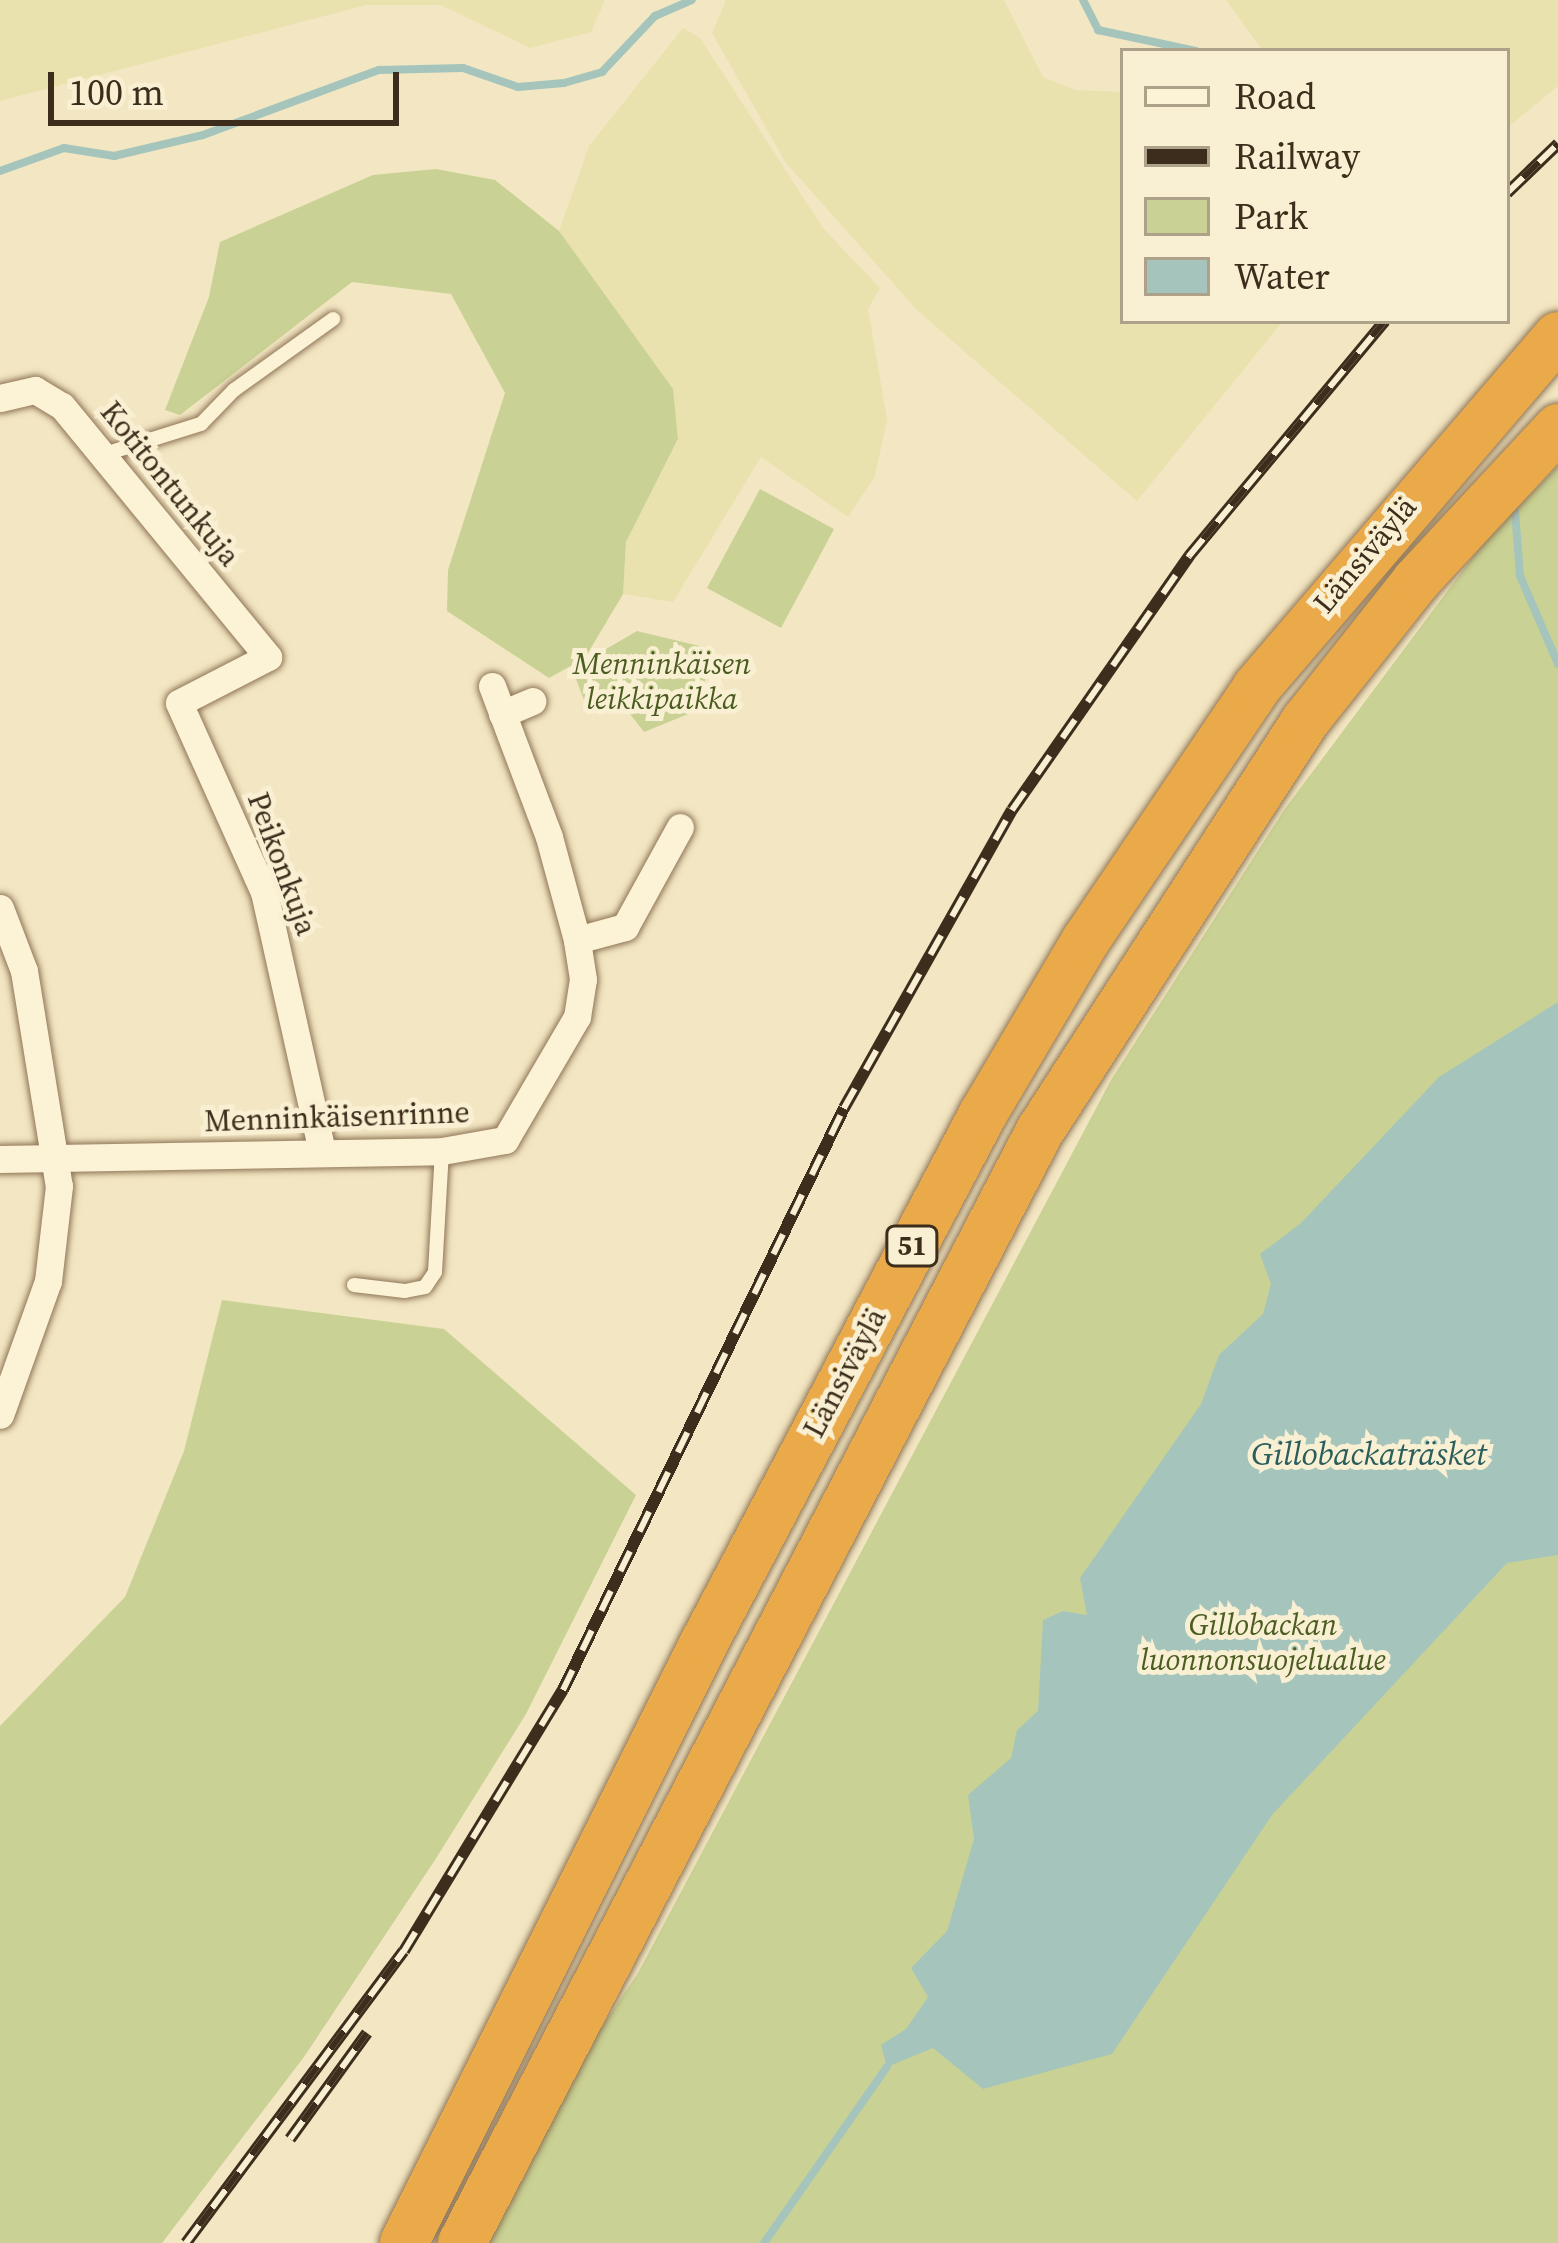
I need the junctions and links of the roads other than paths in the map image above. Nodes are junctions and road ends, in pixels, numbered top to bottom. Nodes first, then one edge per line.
1 (333, 319) dead end
2 (1558, 336) edge
3 (0, 398) edge
4 (1558, 428) edge
5 (105, 454) junction
6 (1490, 460) junction
7 (268, 657) joint
8 (492, 686) dead end
9 (532, 701) dead end
10 (502, 714) junction
11 (680, 827) dead end
12 (0, 908) edge
13 (577, 940) junction
14 (322, 1151) junction
15 (442, 1151) junction
16 (56, 1157) junction
17 (0, 1159) edge
18 (354, 1286) dead end
19 (0, 1415) edge
20 (404, 2243) edge
21 (462, 2243) edge

1 - 5 lane
2 - 6 highway, Länsiväylä / 51
3 - 5 street, Kotitontunkuja
4 - 6 highway, Länsiväylä / 51
5 - 7 street, Kotitontunkuja
6 - 20 highway, Länsiväylä / 51
6 - 21 highway, Länsiväylä / 51
7 - 14 street, Peikonkuja
8 - 10 street, Menninkäisenrinne
9 - 10 street
10 - 13 street, Menninkäisenrinne
11 - 13 street
12 - 16 street
13 - 15 street, Menninkäisenrinne
14 - 15 street, Menninkäisenrinne
14 - 16 street, Menninkäisenrinne
15 - 18 lane
16 - 17 street, Menninkäisenrinne
16 - 19 street

